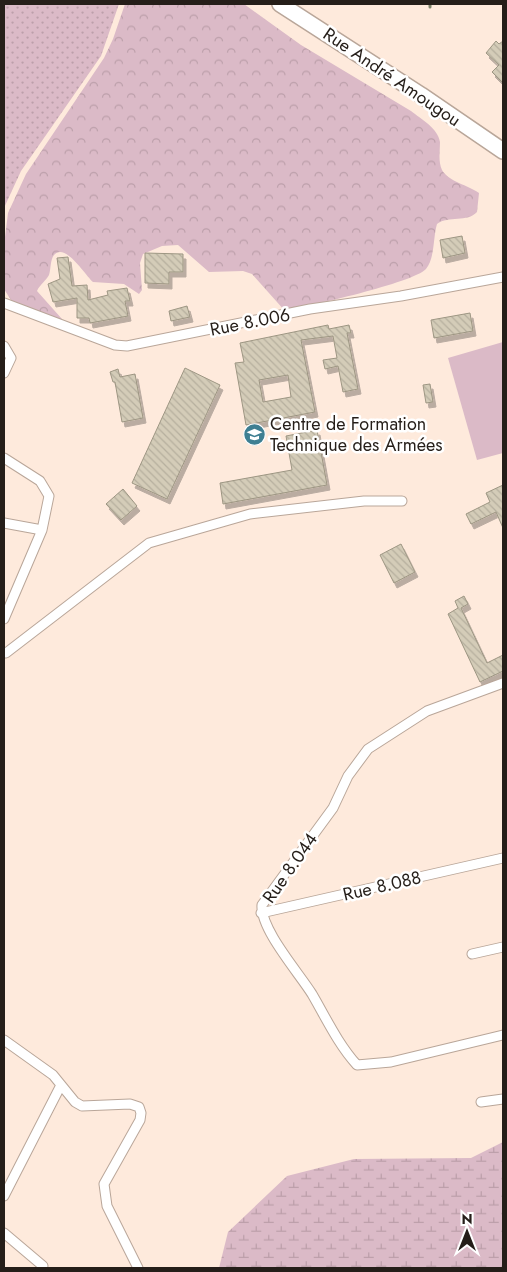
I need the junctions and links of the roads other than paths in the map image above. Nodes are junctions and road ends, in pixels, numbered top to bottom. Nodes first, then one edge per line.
1 (280, 4) edge
2 (503, 152) edge
3 (503, 276) edge
4 (4, 302) edge
5 (4, 346) edge
6 (4, 373) edge
7 (4, 458) edge
8 (402, 501) dead end
9 (4, 523) edge
10 (42, 530) junction
11 (4, 619) edge
12 (5, 651) edge
13 (503, 683) edge
14 (503, 858) edge
15 (261, 913) junction
16 (503, 947) edge
17 (472, 954) dead end
18 (503, 1035) edge
19 (4, 1040) edge
20 (61, 1085) junction
21 (503, 1099) edge
22 (481, 1102) dead end
23 (4, 1196) edge
24 (4, 1233) edge
25 (43, 1266) dead end
26 (138, 1268) edge

1 - 2 main road, Rue André Amougou
3 - 4 street, Rue 8.006
5 - 6 street
7 - 10 street
8 - 12 street
9 - 10 street
10 - 11 street
13 - 15 street, Rue 8.044
14 - 15 street, Rue 8.088
15 - 18 street, Rue 8.044
16 - 17 street
19 - 20 street
20 - 23 street
20 - 26 street
21 - 22 street
24 - 25 street

